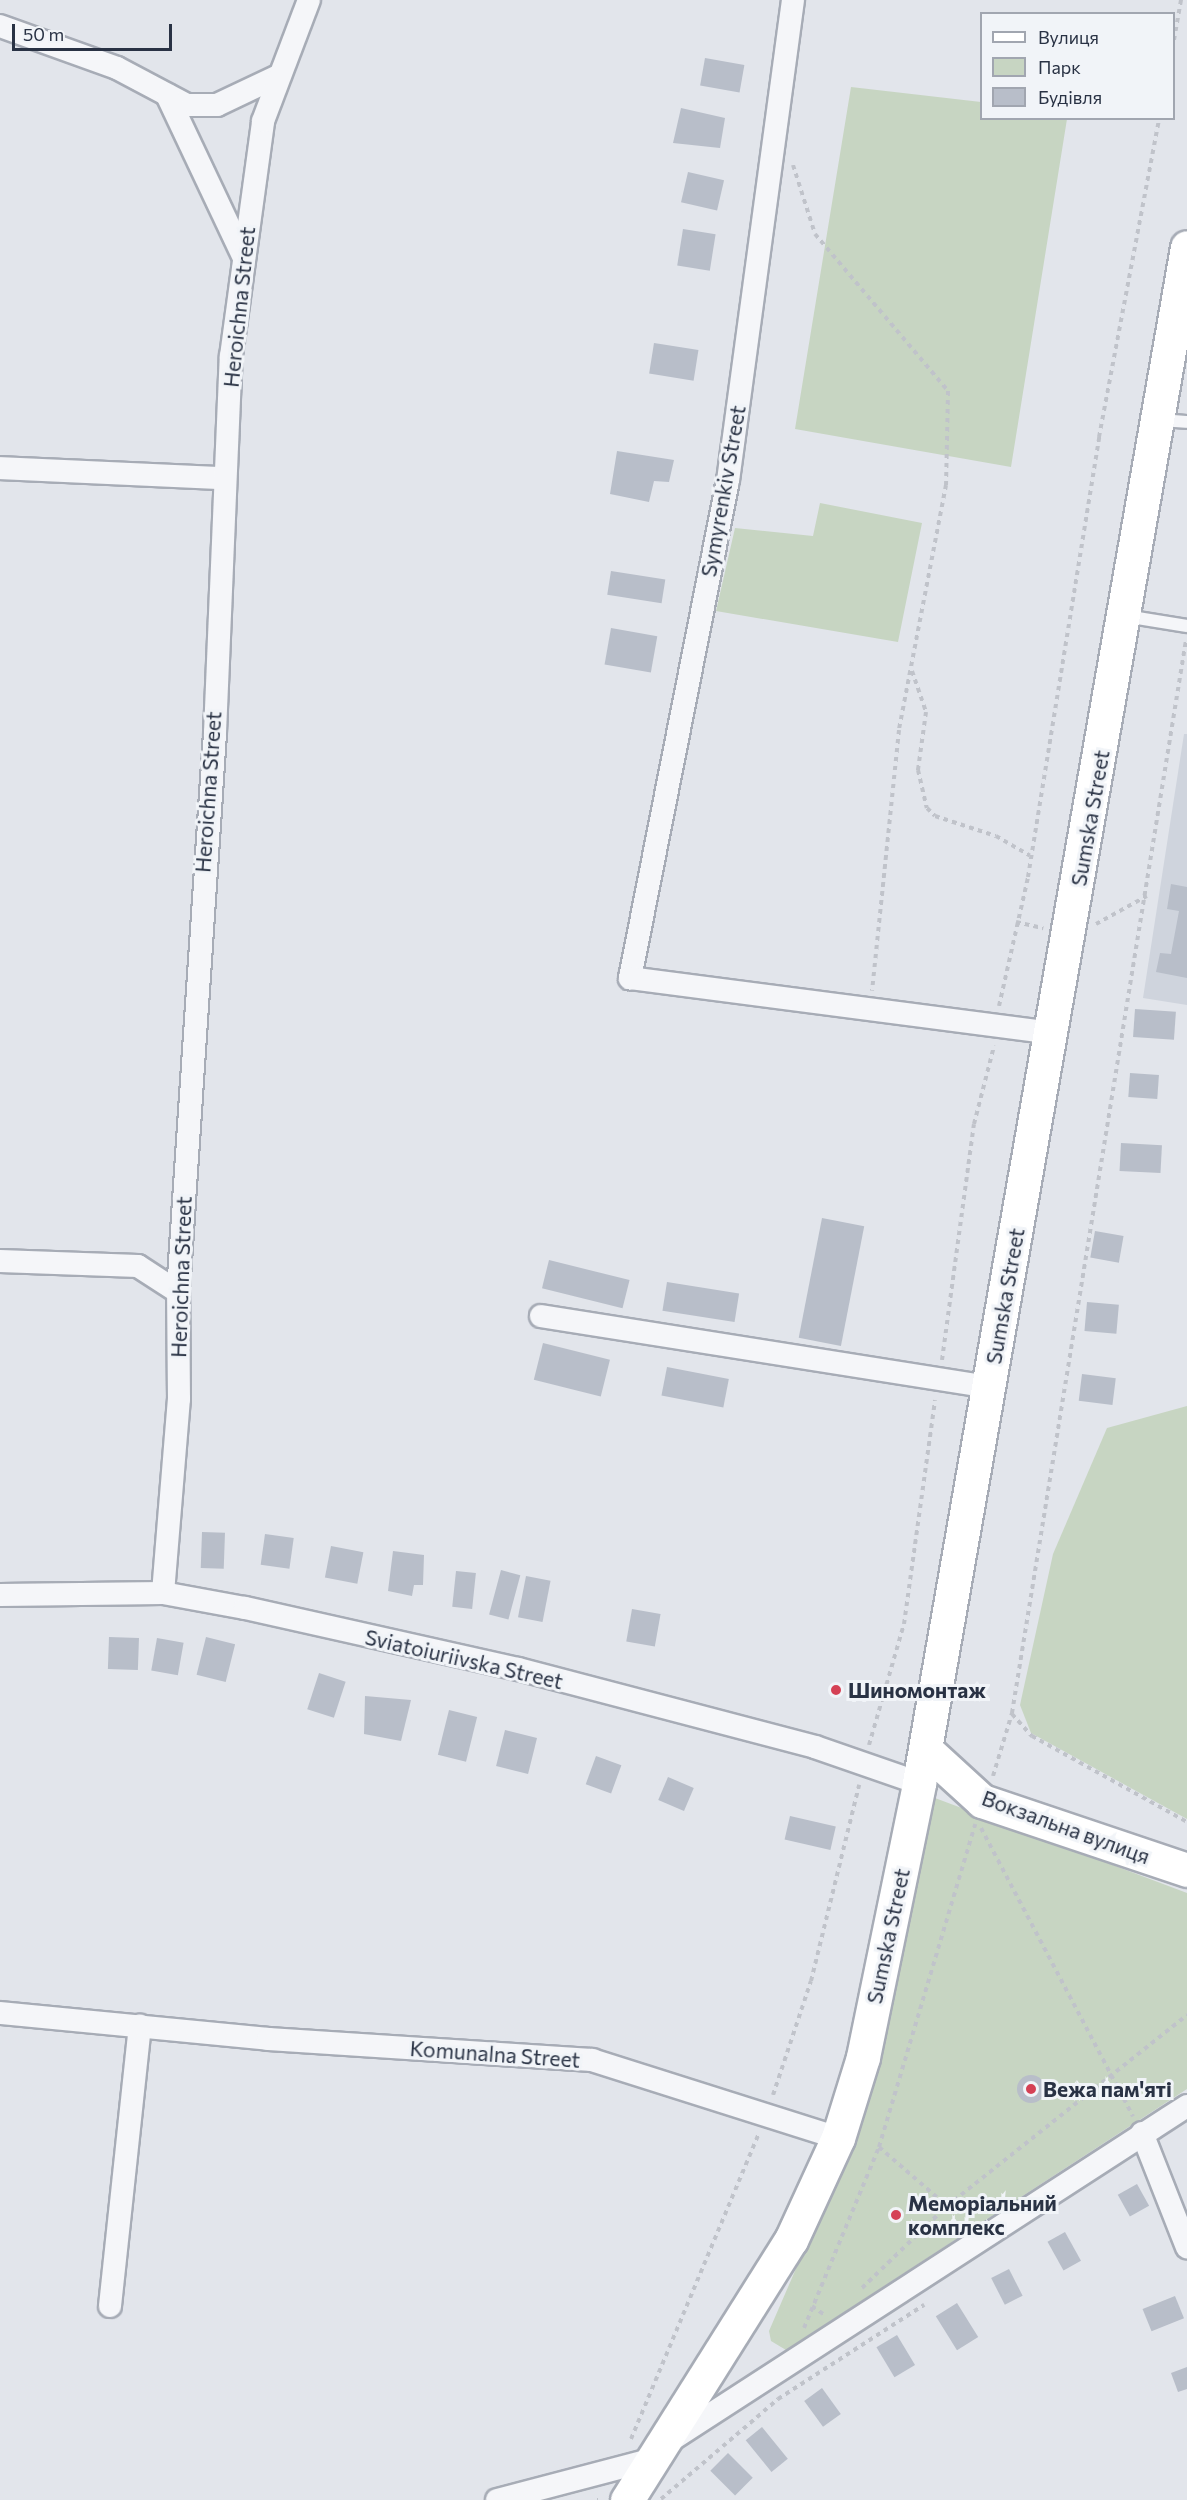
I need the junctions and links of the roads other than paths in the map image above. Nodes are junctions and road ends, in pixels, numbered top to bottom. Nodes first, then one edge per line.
1 (309, 0) edge
2 (793, 0) edge
3 (0, 26) edge
4 (276, 77) junction
5 (167, 95) junction
6 (1187, 247) edge
7 (244, 258) junction
8 (1173, 421) edge
9 (0, 468) edge
10 (224, 478) junction
11 (1125, 616) junction
12 (1187, 626) edge
13 (1052, 1033) junction
14 (0, 1261) edge
15 (178, 1292) junction
16 (541, 1316) dead end
17 (989, 1387) junction
18 (163, 1593) junction
19 (0, 1595) edge
20 (925, 1749) junction
21 (920, 1783) junction
22 (1187, 1870) edge
23 (0, 2013) edge
24 (140, 2026) junction
25 (1187, 2106) edge
26 (1142, 2133) junction
27 (838, 2138) junction
28 (1187, 2247) edge
29 (110, 2306) dead end
30 (663, 2450) junction
31 (497, 2500) edge
32 (627, 2500) edge

1 - 4 street, Heroichna Street
2 - 13 street, Symyrenkiv Street
3 - 5 street
4 - 5 street
4 - 7 street, Heroichna Street
5 - 7 street
6 - 8 main road, Sumska Street
7 - 10 street, Heroichna Street
8 - 11 main road, Sumska Street
9 - 10 street
10 - 15 street, Heroichna Street
11 - 12 lane
11 - 13 main road, Sumska Street
13 - 17 main road, Sumska Street
14 - 15 street
15 - 18 street, Heroichna Street
16 - 17 street, Sumska Street
17 - 20 main road, Sumska Street
18 - 19 street, Sviatoiuriivska Street
18 - 21 street, Sviatoiuriivska Street
20 - 21 main road, Sumska Street
20 - 22 main road, Вокзальна вулиця
21 - 27 main road, Sumska Street
23 - 24 street, Komunalna Street
24 - 27 street, Komunalna Street
24 - 29 street
25 - 26 street, Sumska Street
26 - 28 street
26 - 30 street, Sumska Street
27 - 30 main road, Sumska Street
30 - 31 street
30 - 32 main road, Sumska Street

